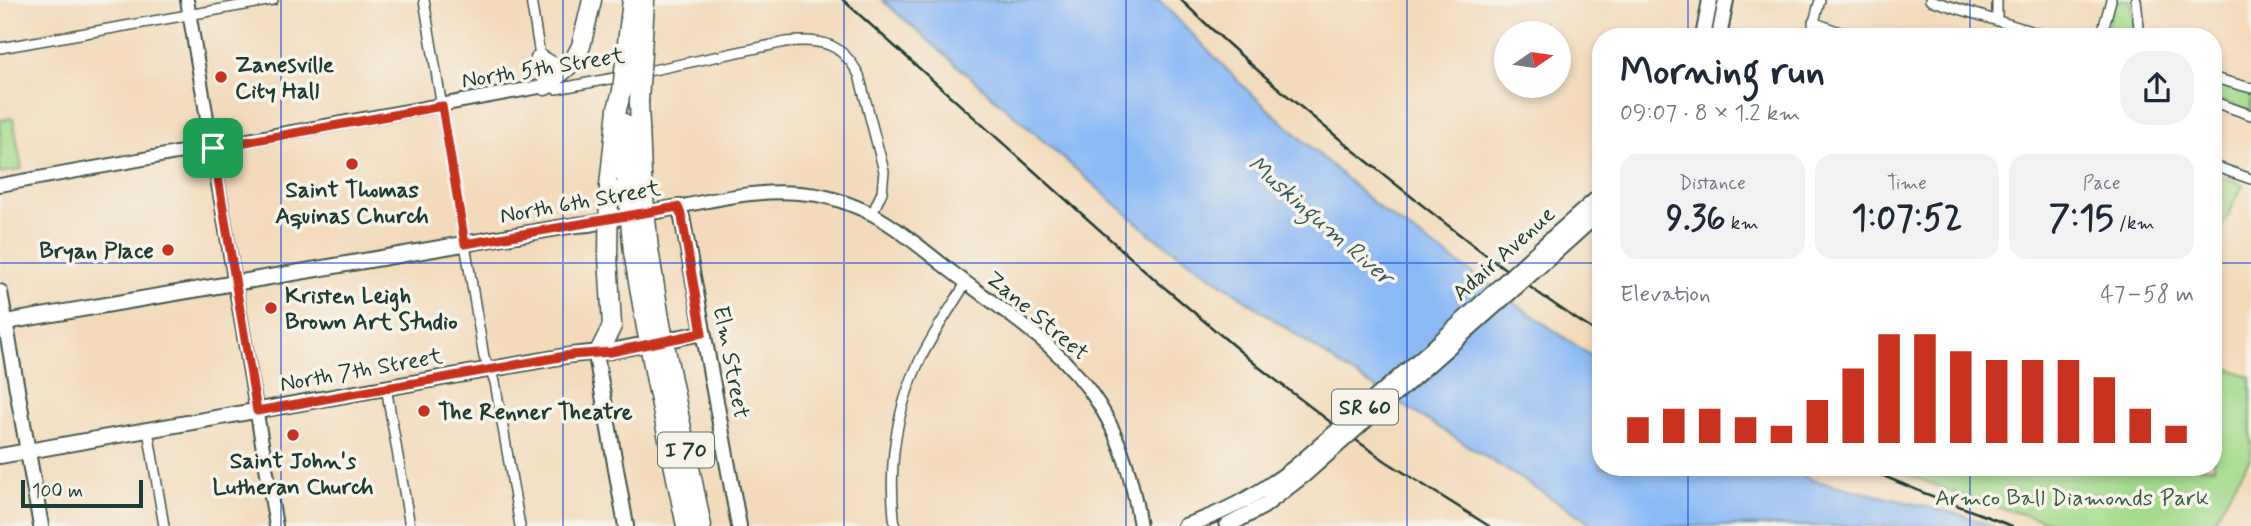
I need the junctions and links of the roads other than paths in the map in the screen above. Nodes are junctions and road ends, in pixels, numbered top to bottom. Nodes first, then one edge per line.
1 (187, 0) edge
2 (273, 0) edge
3 (425, 0) edge
4 (531, 0) edge
5 (592, 0) edge
6 (632, 0) edge
7 (645, 0) edge
8 (1710, 0) edge
9 (1726, 0) edge
10 (1820, 0) edge
11 (1930, 0) edge
12 (1997, 0) edge
13 (2111, 0) edge
14 (2136, 0) edge
15 (1965, 5) edge
16 (190, 15) junction
17 (1997, 20) junction
18 (1813, 22) junction
19 (1705, 28) edge
20 (1721, 28) edge
21 (1812, 28) edge
22 (1829, 28) edge
23 (2022, 28) edge
24 (2103, 28) edge
25 (2139, 28) edge
26 (0, 48) edge
27 (634, 52) junction
28 (540, 59) junction
29 (564, 70) junction
30 (2222, 80) edge
31 (545, 86) junction
32 (2251, 88) edge
33 (622, 91) junction
34 (2222, 105) edge
35 (442, 106) junction
36 (2251, 115) edge
37 (213, 148) junction
38 (2222, 169) edge
39 (634, 178) junction
40 (2251, 179) edge
41 (0, 185) edge
42 (1592, 204) edge
43 (678, 207) junction
44 (872, 214) junction
45 (1592, 218) edge
46 (465, 244) junction
47 (1545, 253) junction
48 (235, 283) junction
49 (966, 283) junction
50 (0, 292) edge
51 (3, 322) edge
52 (702, 333) junction
53 (599, 352) junction
54 (489, 369) junction
55 (664, 378) junction
56 (386, 387) junction
57 (257, 411) junction
58 (148, 430) junction
59 (28, 451) junction
60 (0, 456) edge
61 (1299, 471) junction
62 (41, 526) edge
63 (164, 526) edge
64 (276, 526) edge
65 (410, 526) edge
66 (520, 526) edge
67 (626, 526) edge
68 (686, 526) edge
69 (702, 526) edge
70 (739, 526) edge
71 (895, 526) edge
72 (1140, 526) edge
73 (1185, 526) edge
74 (1227, 526) edge

1 - 16 main road
2 - 16 street
3 - 35 street
4 - 28 street
5 - 29 highway
6 - 27 highway, I 70
7 - 27 highway, I 70
8 - 19 main road
9 - 20 main road
10 - 18 street
11 - 15 street
12 - 17 street
13 - 24 street
14 - 25 street
15 - 17 street
16 - 26 street
16 - 37 main road
17 - 23 street
18 - 21 street
18 - 22 street
27 - 33 highway, I 70, bridge
27 - 39 highway, I 70, bridge
28 - 29 highway
28 - 31 street
29 - 31 highway
30 - 32 street
31 - 35 main road, North 5th Street
31 - 44 street, North 5th Street
33 - 39 highway, I 70
33 - 53 highway, bridge
34 - 36 street
35 - 37 main road, North 5th Street
35 - 46 street
37 - 41 main road, North 5th Street
37 - 48 main road
38 - 40 street
39 - 55 highway, I 70, bridge
42 - 47 main road, Adair Avenue / SR 60
43 - 44 main road, North 6th Street
43 - 46 main road, North 6th Street
43 - 52 main road, Elm Street
44 - 49 main road, Zane Street
45 - 47 main road, Adair Avenue / SR 60
46 - 48 main road, North 6th Street
46 - 54 street
47 - 61 main road, Adair Avenue / SR 60, bridge
48 - 51 main road, North 6th Street
48 - 57 main road
49 - 71 street
49 - 72 main road, Zane Street
50 - 51 main road
51 - 59 main road
52 - 53 main road, North 7th Street
52 - 70 main road, Elm Street
53 - 54 main road, North 7th Street
53 - 67 main road
54 - 56 main road, North 7th Street
54 - 66 street
55 - 68 highway, I 70
55 - 69 highway, I 70
56 - 57 main road, North 7th Street
56 - 65 street
57 - 58 main road, North 7th Street
57 - 64 main road
58 - 59 main road, North 7th Street
58 - 63 street
59 - 60 main road, North 7th Street
59 - 62 main road
61 - 73 main road, SR 60
61 - 74 main road, SR 60

